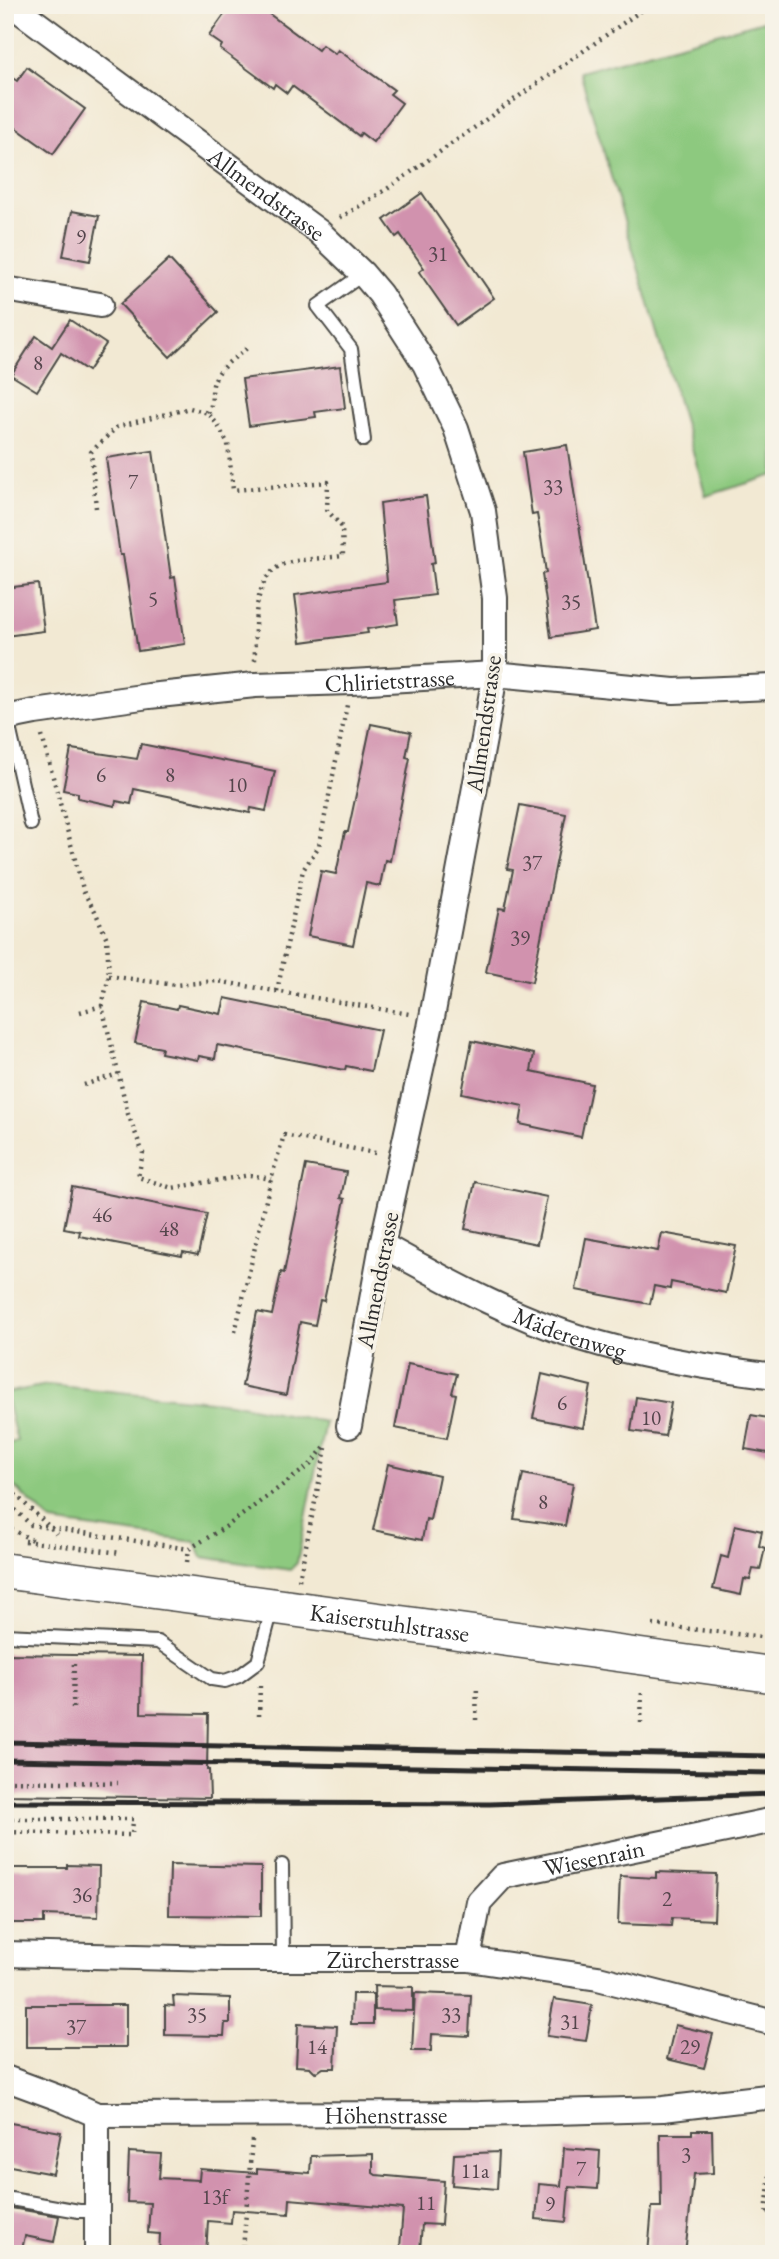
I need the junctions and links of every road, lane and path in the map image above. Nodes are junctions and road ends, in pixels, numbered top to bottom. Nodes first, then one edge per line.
1 (12, 5) edge
2 (649, 5) edge
3 (319, 232) junction
4 (363, 274) junction
5 (5, 289) edge
6 (100, 306) dead end
7 (247, 348) dead end
8 (208, 413) junction
9 (364, 440) dead end
10 (96, 508) dead end
11 (495, 674) junction
12 (351, 682) junction
13 (255, 685) junction
14 (774, 687) edge
15 (36, 712) junction
16 (6, 718) edge
17 (31, 824) dead end
18 (109, 976) junction
19 (277, 991) junction
20 (102, 1006) junction
21 (80, 1013) dead end
22 (431, 1018) junction
23 (118, 1074) junction
24 (83, 1085) dead end
25 (401, 1158) junction
26 (271, 1179) junction
27 (382, 1245) junction
28 (236, 1332) dead end
29 (774, 1376) edge
30 (349, 1426) joint
31 (326, 1445) junction
32 (5, 1485) edge
33 (5, 1501) edge
34 (5, 1526) edge
35 (55, 1532) junction
36 (189, 1549) junction
37 (122, 1553) dead end
38 (174, 1560) dead end
39 (5, 1572) edge
40 (299, 1580) dead end
41 (273, 1606) junction
42 (5, 1635) edge
43 (74, 1660) dead end
44 (774, 1675) edge
45 (260, 1677) dead end
46 (477, 1685) dead end
47 (642, 1688) dead end
48 (73, 1708) dead end
49 (259, 1716) dead end
50 (475, 1720) dead end
51 (640, 1723) dead end
52 (5, 1781) edge
53 (118, 1783) dead end
54 (5, 1819) edge
55 (774, 1820) edge
56 (5, 1832) edge
57 (282, 1866) dead end
58 (5, 1954) edge
59 (283, 1959) junction
60 (468, 1959) junction
61 (774, 2023) edge
62 (5, 2078) edge
63 (774, 2096) edge
64 (97, 2115) junction
65 (254, 2115) junction
66 (774, 2129) edge
67 (5, 2198) edge
68 (97, 2211) junction
69 (770, 2214) dead end
70 (97, 2254) edge
71 (299, 2254) edge

1 - 3 street, Allmendstrasse
2 - 3 path
3 - 4 street, Allmendstrasse
4 - 9 lane
4 - 11 street, Allmendstrasse
5 - 6 street
7 - 8 path
8 - 10 path
8 - 13 path
11 - 12 street, Chlirietstrasse
11 - 14 street, Chlirietstrasse
11 - 22 street, Allmendstrasse
12 - 13 street, Chlirietstrasse
12 - 19 path
13 - 15 street, Chlirietstrasse
15 - 16 street, Chlirietstrasse
15 - 18 path
16 - 17 lane
18 - 19 path
18 - 20 path
19 - 22 path
20 - 21 path
20 - 23 path
22 - 25 street, Allmendstrasse
23 - 24 path
23 - 26 path
25 - 26 path
25 - 27 street, Allmendstrasse
26 - 28 path
27 - 29 street, Mäderenweg
27 - 30 street, Allmendstrasse
30 - 31 path
31 - 36 path
31 - 40 path
32 - 35 path
33 - 35 path
34 - 37 path
35 - 36 path
36 - 38 path
39 - 41 main road, Kaiserstuhlstrasse
41 - 42 lane
41 - 44 main road, Kaiserstuhlstrasse
43 - 48 path
45 - 49 path
46 - 50 path
47 - 51 path
52 - 53 path
54 - 56 path
55 - 60 street, Wiesenrain
57 - 59 lane
58 - 59 street, Zürcherstrasse
59 - 60 street, Zürcherstrasse
60 - 61 street, Zürcherstrasse
62 - 64 street, Höhenstrasse
63 - 65 street, Höhenstrasse
64 - 65 street, Höhenstrasse
64 - 68 street
65 - 71 path
66 - 69 path
67 - 68 lane
68 - 70 street

